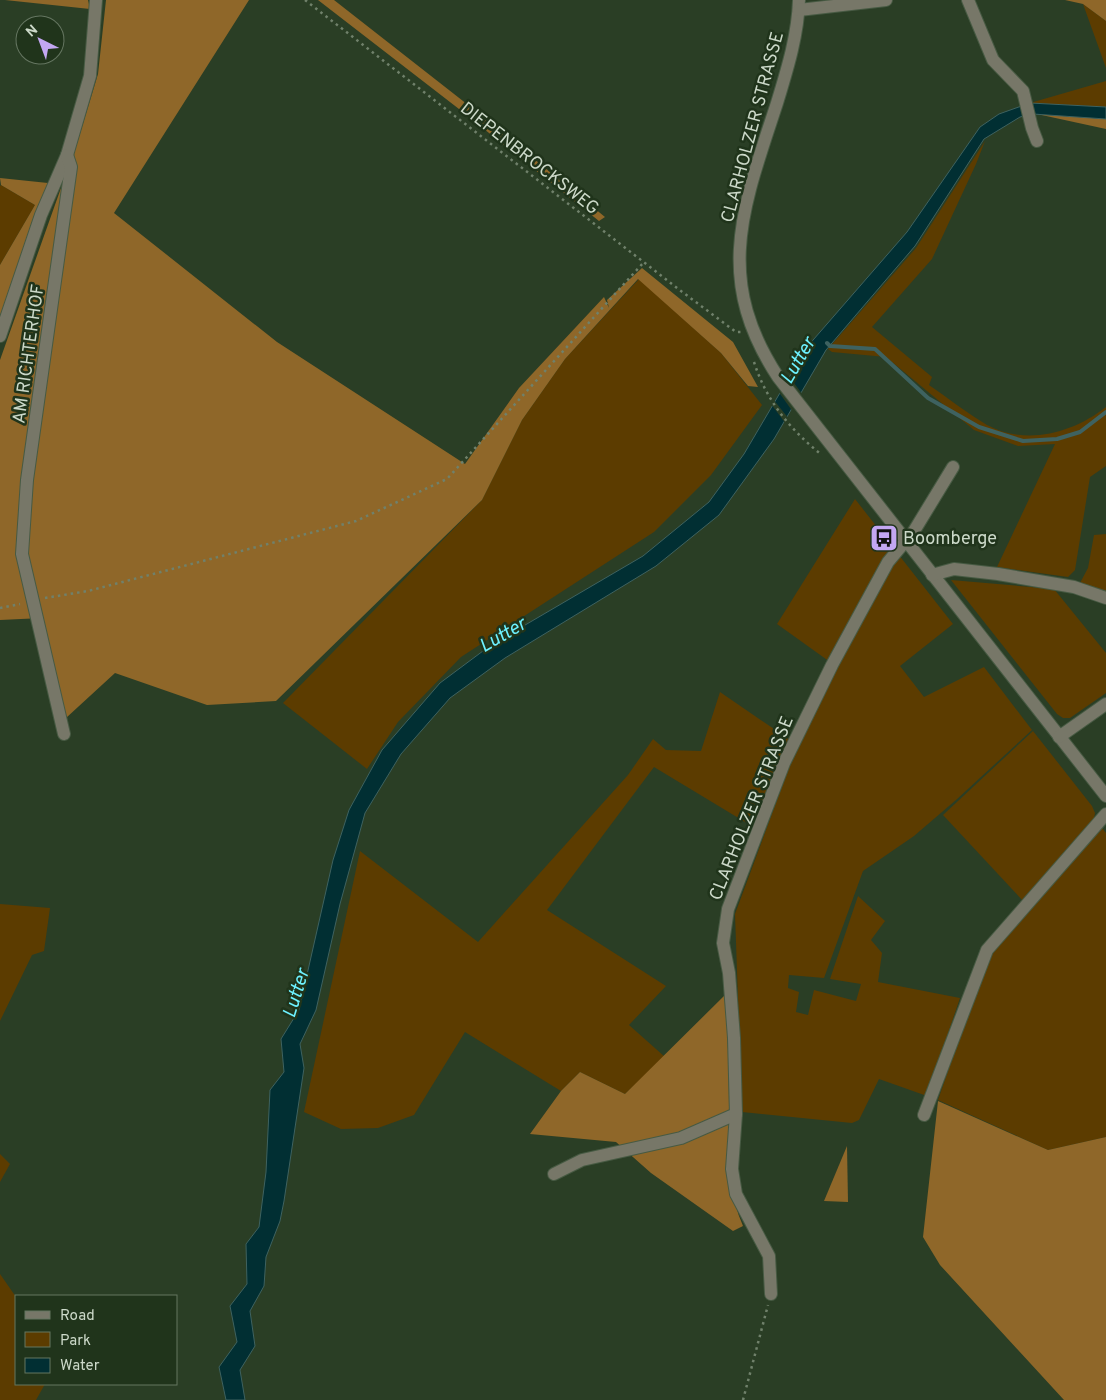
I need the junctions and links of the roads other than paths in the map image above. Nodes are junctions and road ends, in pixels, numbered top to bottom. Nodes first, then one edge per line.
1 (96, 0) edge
2 (886, 0) edge
3 (968, 0) edge
4 (799, 5) edge
5 (1038, 142) dead end
6 (66, 155) junction
7 (0, 336) edge
8 (953, 467) dead end
9 (905, 540) junction
10 (932, 574) junction
11 (1106, 598) edge
12 (1106, 704) edge
13 (64, 734) dead end
14 (1059, 737) junction
15 (1106, 796) edge
16 (1106, 814) edge
17 (736, 1114) junction
18 (924, 1115) dead end
19 (554, 1174) dead end
20 (771, 1294) road end

1 - 6 street, AM RICHTERHOF
2 - 4 street
3 - 5 street
4 - 9 street, CLARHOLZER STRASSE
6 - 7 street, AM RICHTERHOF
6 - 13 street, AM RICHTERHOF
8 - 9 street
9 - 10 street, CLARHOLZER STRASSE
9 - 17 street, CLARHOLZER STRASSE
10 - 11 street
10 - 14 street, CLARHOLZER STRASSE
12 - 14 street
14 - 15 street, CLARHOLZER STRASSE
16 - 18 street
17 - 19 street
17 - 20 street, CLARHOLZER STRASSE

